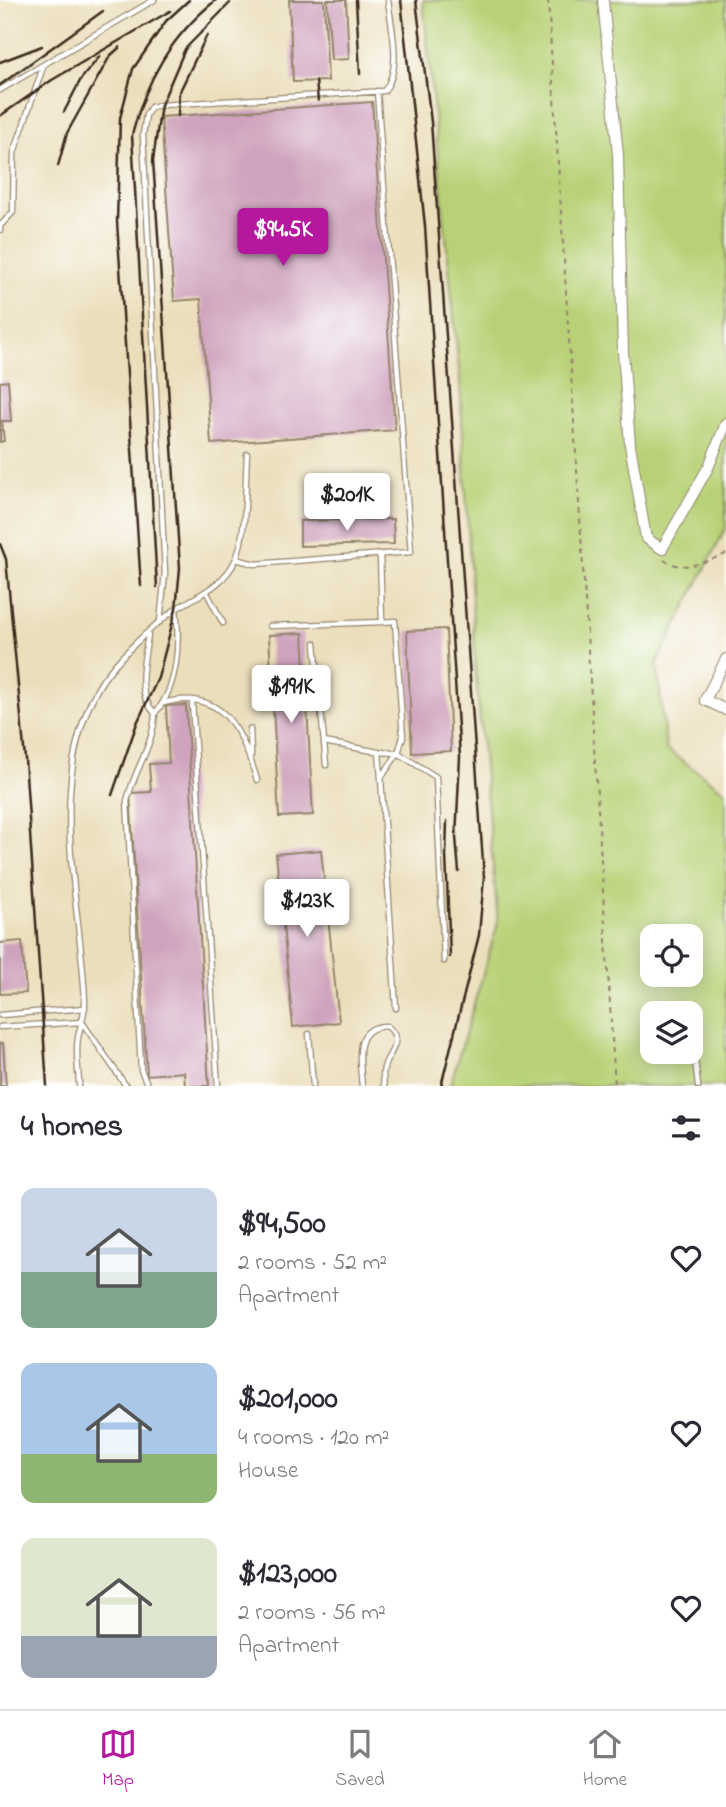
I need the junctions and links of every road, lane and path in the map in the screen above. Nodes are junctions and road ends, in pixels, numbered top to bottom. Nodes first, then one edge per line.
1 (154, 0) edge
2 (388, 0) edge
3 (548, 0) edge
4 (603, 0) edge
5 (43, 66) junction
6 (0, 90) edge
7 (377, 91) junction
8 (0, 230) edge
9 (726, 423) edge
10 (247, 454) dead end
11 (662, 549) junction
12 (380, 554) junction
13 (726, 555) edge
14 (236, 559) junction
15 (207, 593) junction
16 (176, 609) junction
17 (160, 622) junction
18 (382, 622) junction
19 (223, 623) dead end
20 (270, 626) dead end
21 (148, 635) junction
22 (315, 643) dead end
23 (726, 659) edge
24 (192, 702) junction
25 (164, 704) junction
26 (726, 710) edge
27 (155, 713) junction
28 (250, 729) dead end
29 (324, 742) junction
30 (379, 752) junction
31 (398, 753) junction
32 (252, 763) junction
33 (326, 765) dead end
34 (382, 778) junction
35 (257, 780) dead end
36 (444, 961) dead end
37 (85, 1008) junction
38 (396, 1008) dead end
39 (0, 1014) edge
40 (82, 1022) junction
41 (0, 1027) edge
42 (309, 1034) dead end
43 (695, 1064) edge
44 (79, 1086) edge
45 (126, 1086) edge
46 (148, 1086) edge
47 (218, 1086) edge
48 (313, 1086) edge
49 (362, 1086) edge
50 (384, 1086) edge
51 (615, 1086) edge
52 (698, 1086) edge

1 - 5 lane
2 - 7 lane
3 - 51 path
4 - 11 street
5 - 6 lane
5 - 8 lane
7 - 12 lane
7 - 17 lane
9 - 11 street
10 - 14 lane
11 - 13 path
12 - 14 lane
12 - 18 lane
14 - 15 lane
15 - 16 lane
15 - 19 lane
16 - 17 lane
16 - 25 lane
17 - 21 lane
18 - 20 lane
18 - 31 lane
21 - 27 lane
21 - 37 lane
22 - 29 lane
23 - 26 street
24 - 25 lane
24 - 32 lane
24 - 47 lane
25 - 27 lane
27 - 46 lane
28 - 32 lane
29 - 30 lane
29 - 33 lane
30 - 31 lane
30 - 34 lane
31 - 34 lane
31 - 36 lane
32 - 35 lane
34 - 38 lane
37 - 39 lane
37 - 40 lane
40 - 41 lane
40 - 44 lane
40 - 45 lane
42 - 48 lane
43 - 52 lane
49 - 50 lane

